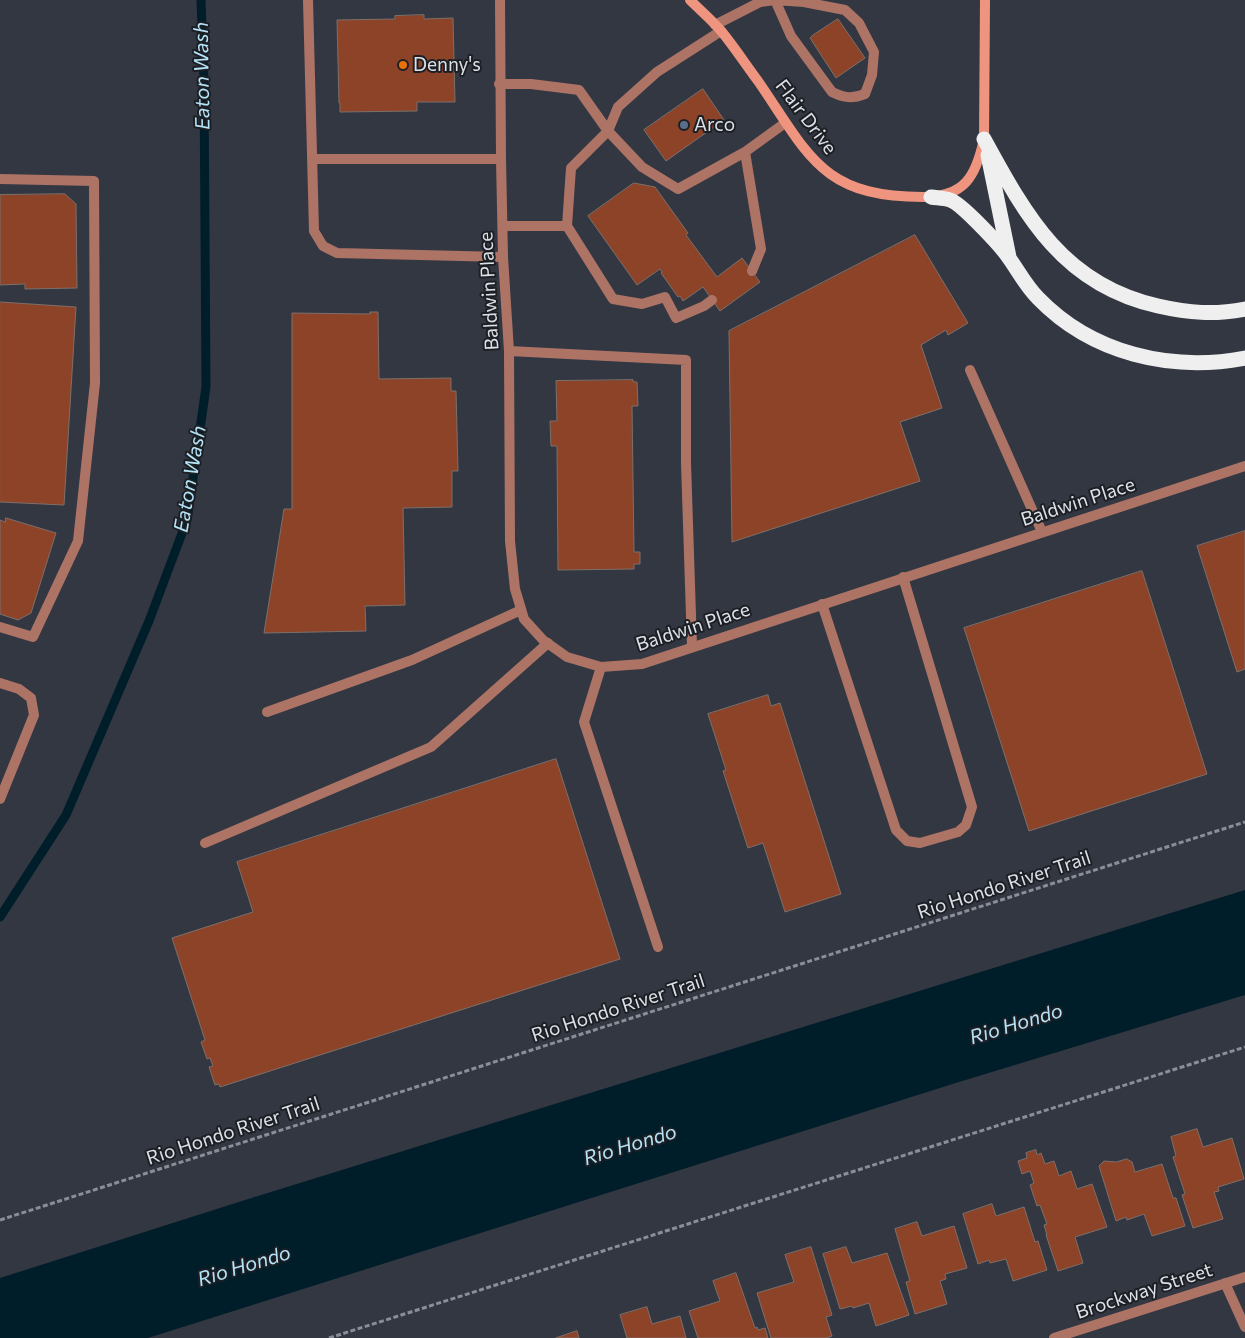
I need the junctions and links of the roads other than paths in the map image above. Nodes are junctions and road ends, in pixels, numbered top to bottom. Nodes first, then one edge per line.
1 (308, 0) edge
2 (500, 0) edge
3 (690, 0) edge
4 (775, 0) edge
5 (984, 0) edge
6 (718, 28) junction
7 (500, 84) junction
8 (785, 123) junction
9 (608, 131) junction
10 (984, 139) junction
11 (745, 152) junction
12 (501, 158) junction
13 (312, 160) junction
14 (0, 179) edge
15 (931, 197) junction
16 (503, 226) junction
17 (567, 226) junction
18 (504, 257) junction
19 (1009, 257) junction
20 (752, 271) dead end
21 (712, 300) dead end
22 (1245, 309) edge
23 (510, 352) junction
24 (1245, 358) edge
25 (970, 370) dead end
26 (1245, 466) edge
27 (1042, 532) junction
28 (903, 577) junction
29 (822, 604) junction
30 (521, 610) junction
31 (0, 627) edge
32 (548, 643) junction
33 (692, 646) junction
34 (601, 667) junction
35 (0, 683) edge
36 (267, 712) dead end
37 (0, 800) edge
38 (205, 842) dead end
39 (658, 947) dead end
40 (1245, 1277) edge
41 (1225, 1283) junction
42 (1245, 1327) edge
43 (1054, 1338) edge

1 - 13 street
2 - 7 street, Baldwin Place
3 - 6 street, Flair Drive
4 - 4 street
4 - 6 street
5 - 10 street, Flair Drive
6 - 8 street, Flair Drive
6 - 9 street
7 - 9 street
7 - 12 street, Baldwin Place
8 - 11 street
8 - 15 street, Flair Drive
9 - 11 street
9 - 17 street
10 - 15 street, Flair Drive
10 - 19 highway
10 - 22 highway
11 - 20 street
12 - 13 street
12 - 16 street, Baldwin Place
13 - 18 street
14 - 31 street
15 - 19 highway
16 - 17 street
16 - 18 street, Baldwin Place
17 - 21 street
18 - 23 street, Baldwin Place
19 - 24 highway
23 - 30 street, Baldwin Place
23 - 33 street
25 - 27 street
26 - 27 street, Baldwin Place
27 - 28 street, Baldwin Place
28 - 29 street, Baldwin Place
28 - 29 street
29 - 33 street, Baldwin Place
30 - 32 street, Baldwin Place
30 - 36 street
32 - 34 street, Baldwin Place
32 - 38 street
33 - 34 street, Baldwin Place
34 - 39 street
35 - 37 street
40 - 41 street, Brockway Street
41 - 42 street
41 - 43 street, Brockway Street

